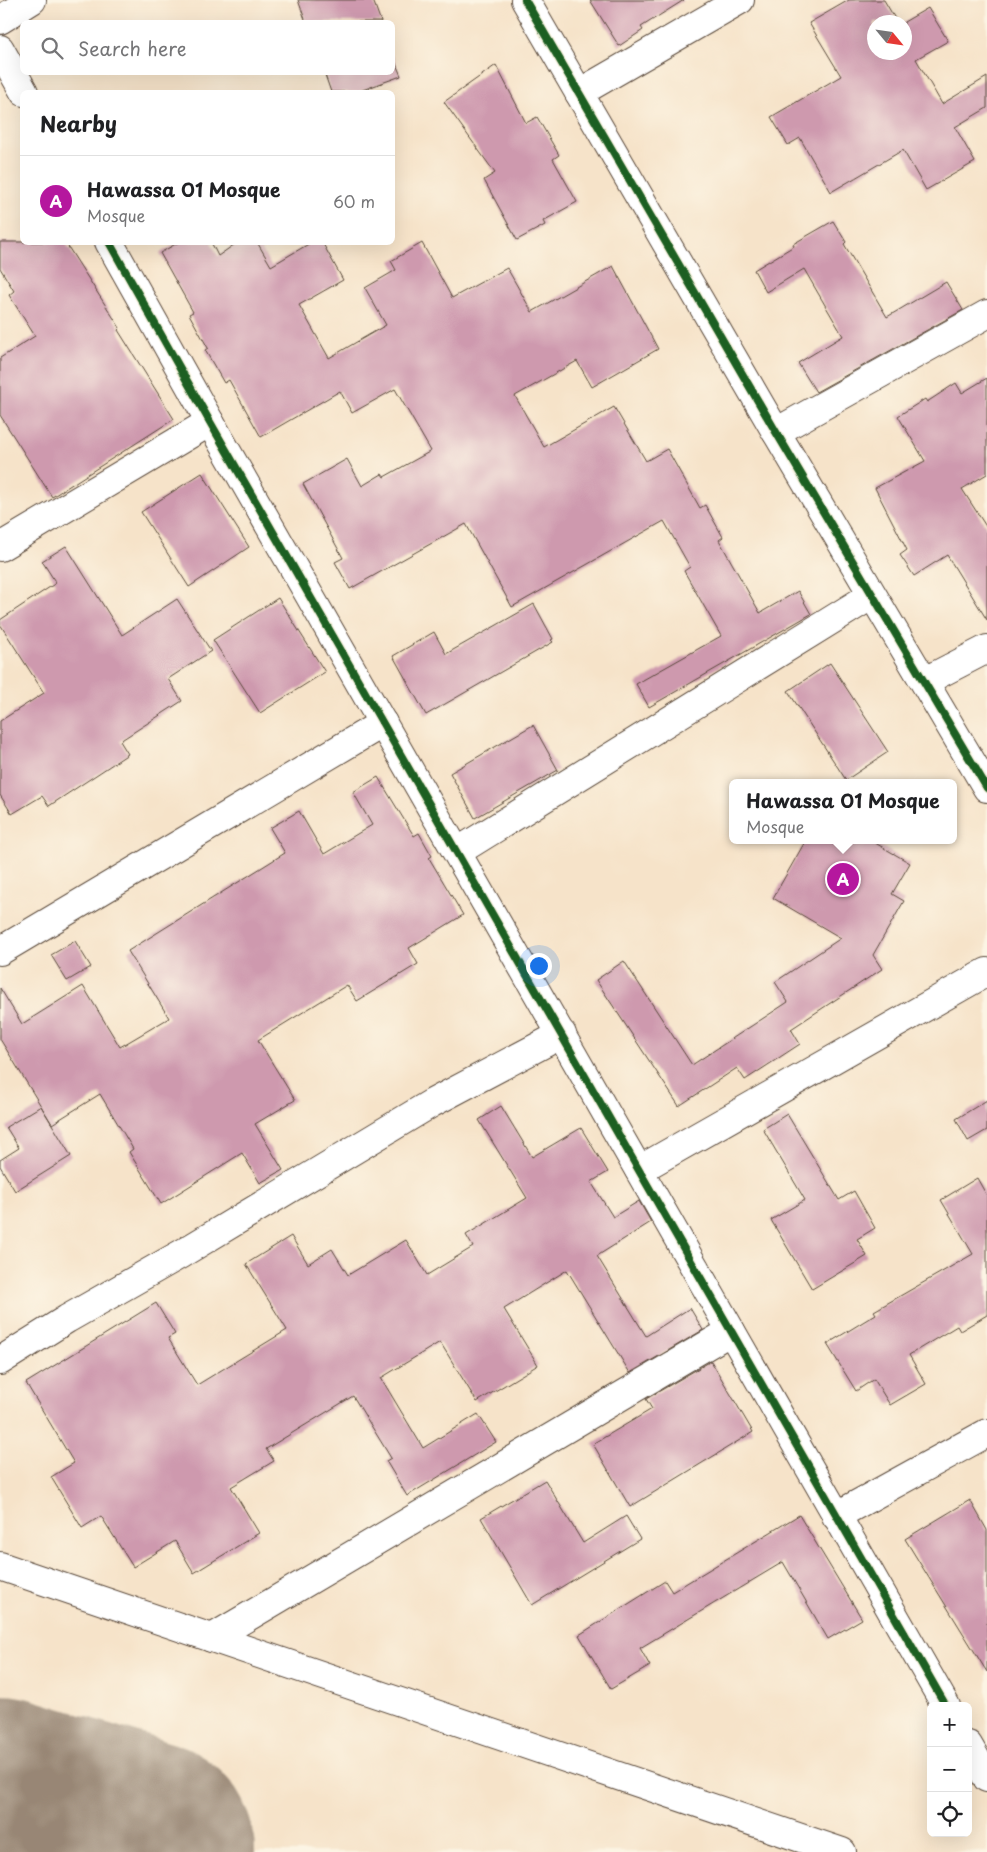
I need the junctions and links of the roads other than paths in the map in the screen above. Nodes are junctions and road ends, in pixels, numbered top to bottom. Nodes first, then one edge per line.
1 (32, 0) edge
2 (525, 0) edge
3 (740, 0) edge
4 (0, 20) edge
5 (0, 49) edge
6 (23, 90) edge
7 (579, 92) junction
8 (111, 245) edge
9 (987, 314) edge
10 (210, 422) junction
11 (776, 432) junction
12 (2, 541) edge
13 (872, 595) junction
14 (987, 649) edge
15 (925, 681) junction
16 (383, 722) junction
17 (987, 788) edge
18 (458, 852) junction
19 (0, 951) edge
20 (987, 972) edge
21 (562, 1034) junction
22 (639, 1170) junction
23 (731, 1331) junction
24 (0, 1361) edge
25 (987, 1433) edge
26 (836, 1516) junction
27 (0, 1566) edge
28 (212, 1638) junction
29 (944, 1702) edge
30 (842, 1852) edge

1 - 4 street
2 - 7 street
3 - 7 street
5 - 6 street
7 - 11 street
8 - 10 street
9 - 11 street
10 - 12 street
10 - 16 street
11 - 13 street
13 - 15 street
13 - 18 street
14 - 15 street
15 - 17 street
16 - 18 street
16 - 19 street
18 - 21 street
20 - 22 street
21 - 22 street
21 - 24 street
22 - 23 street
23 - 26 street
23 - 28 street
25 - 26 street
26 - 29 street
27 - 28 street
28 - 30 street

